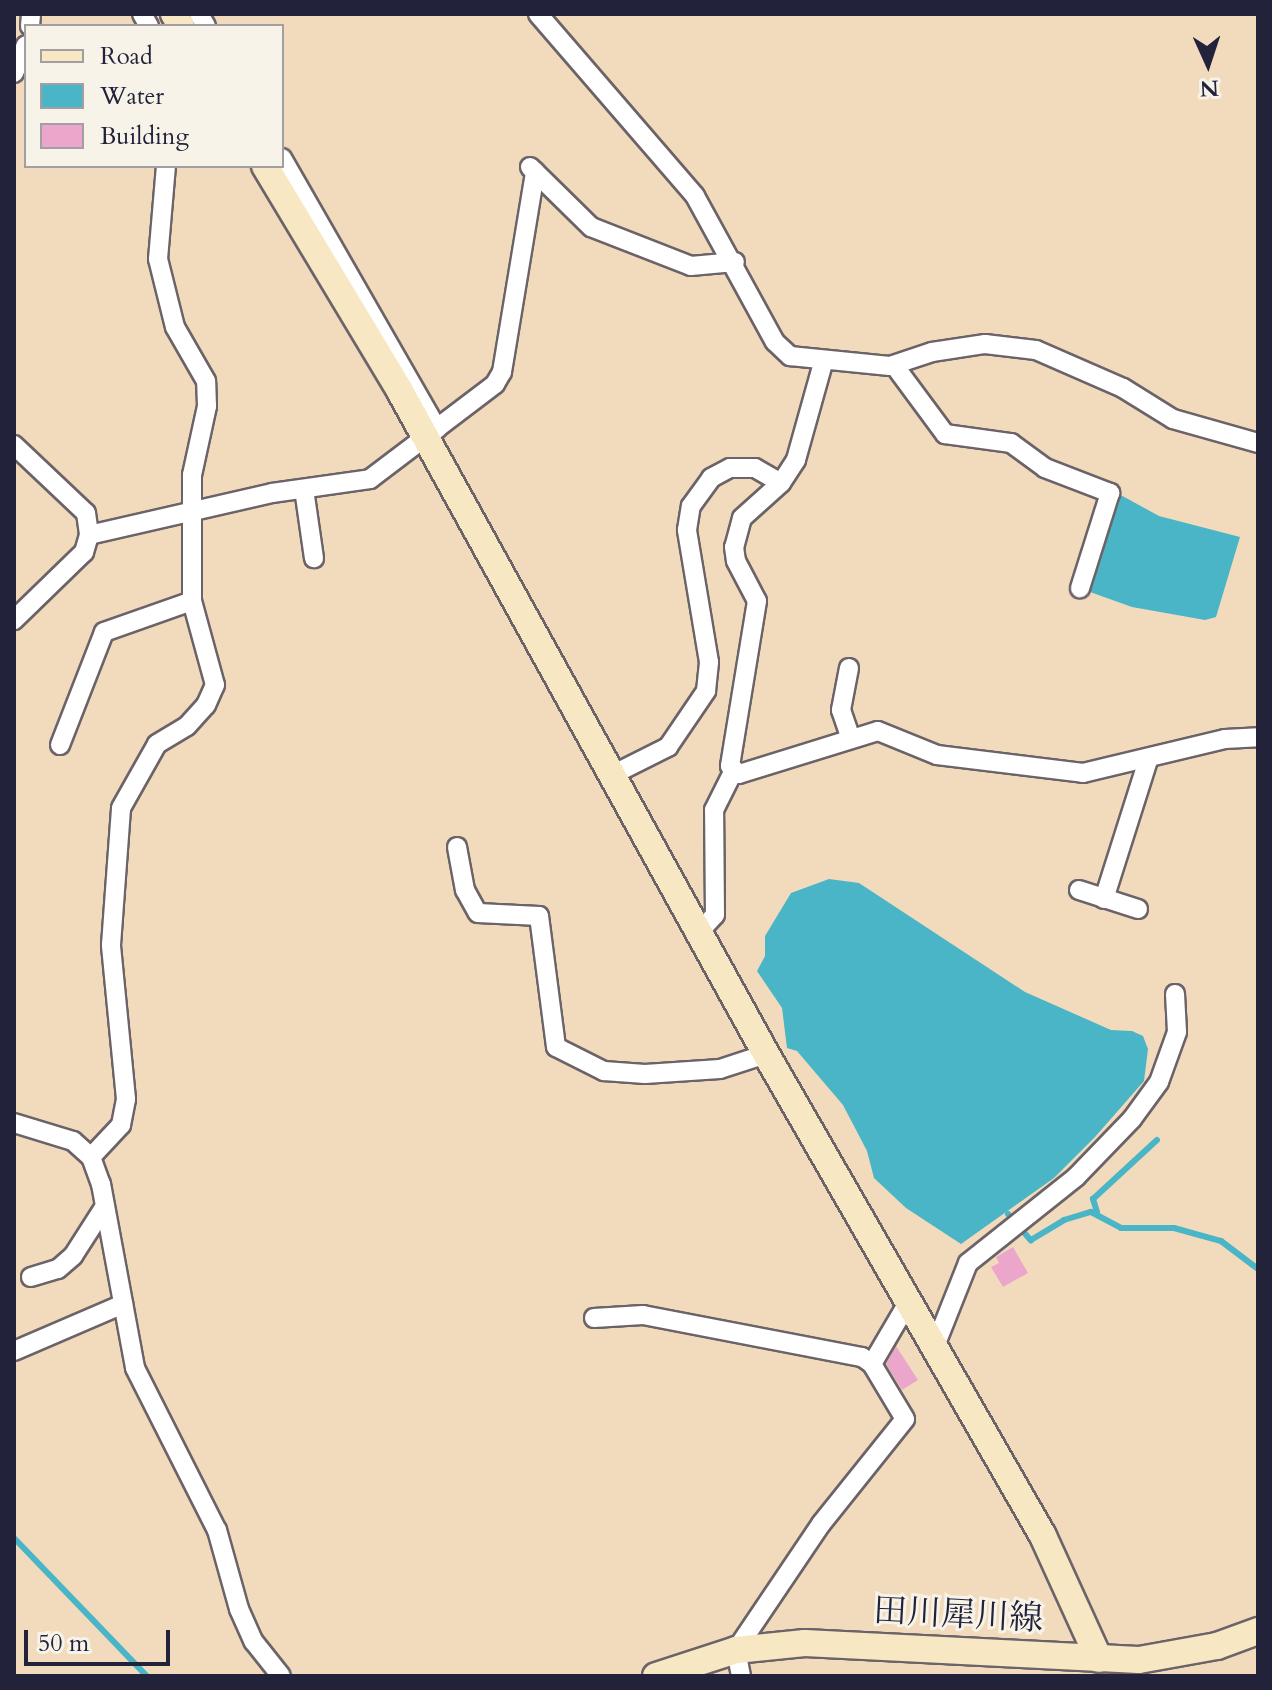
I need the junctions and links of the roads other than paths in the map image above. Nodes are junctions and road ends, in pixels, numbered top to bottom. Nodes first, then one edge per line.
1 (538, 14) edge
2 (24, 50) edge
3 (14, 73) edge
4 (284, 162) edge
5 (166, 168) edge
6 (266, 168) edge
7 (735, 262) junction
8 (823, 363) junction
9 (894, 365) junction
10 (432, 433) junction
11 (1258, 443) edge
12 (14, 445) edge
13 (781, 483) junction
14 (304, 489) junction
15 (190, 510) junction
16 (89, 535) junction
17 (314, 558) dead end
18 (1080, 588) dead end
19 (192, 601) junction
20 (14, 620) edge
21 (849, 668) dead end
22 (850, 736) junction
23 (1258, 737) edge
24 (60, 745) dead end
25 (1148, 760) junction
26 (734, 770) junction
27 (612, 775) junction
28 (457, 847) dead end
29 (1079, 890) dead end
30 (1104, 899) junction
31 (1138, 909) dead end
32 (699, 932) junction
33 (1175, 994) dead end
34 (766, 1054) junction
35 (14, 1123) edge
36 (91, 1157) junction
37 (105, 1206) junction
38 (31, 1277) dead end
39 (909, 1301) junction
40 (123, 1304) junction
41 (594, 1318) dead end
42 (935, 1346) junction
43 (14, 1351) edge
44 (872, 1364) junction
45 (1258, 1631) edge
46 (736, 1650) junction
47 (1099, 1659) junction
48 (281, 1676) edge
49 (656, 1676) edge
50 (741, 1676) edge

1 - 7 street
2 - 3 street
4 - 10 street
5 - 15 street
6 - 10 street
7 - 8 street
7 - 10 street
8 - 9 street
8 - 13 street
9 - 11 street
9 - 18 street
10 - 14 street
10 - 27 street
12 - 16 street
13 - 26 street
13 - 27 street
14 - 15 street
14 - 17 street
15 - 16 street
15 - 19 street
16 - 20 street
19 - 24 street
19 - 36 street
21 - 22 street
22 - 25 street
22 - 26 street
23 - 25 street
25 - 30 street
26 - 32 street
27 - 32 street
28 - 34 street
29 - 30 street
30 - 31 street
32 - 34 street
33 - 42 street
34 - 39 street
35 - 36 street
36 - 37 street
37 - 38 street
37 - 40 street
39 - 42 street
39 - 44 street
40 - 43 street
40 - 48 street
41 - 44 street
42 - 47 street
44 - 46 street
45 - 47 street, 田川犀川線
46 - 47 street, 田川犀川線
46 - 49 street, 田川犀川線
46 - 50 street

